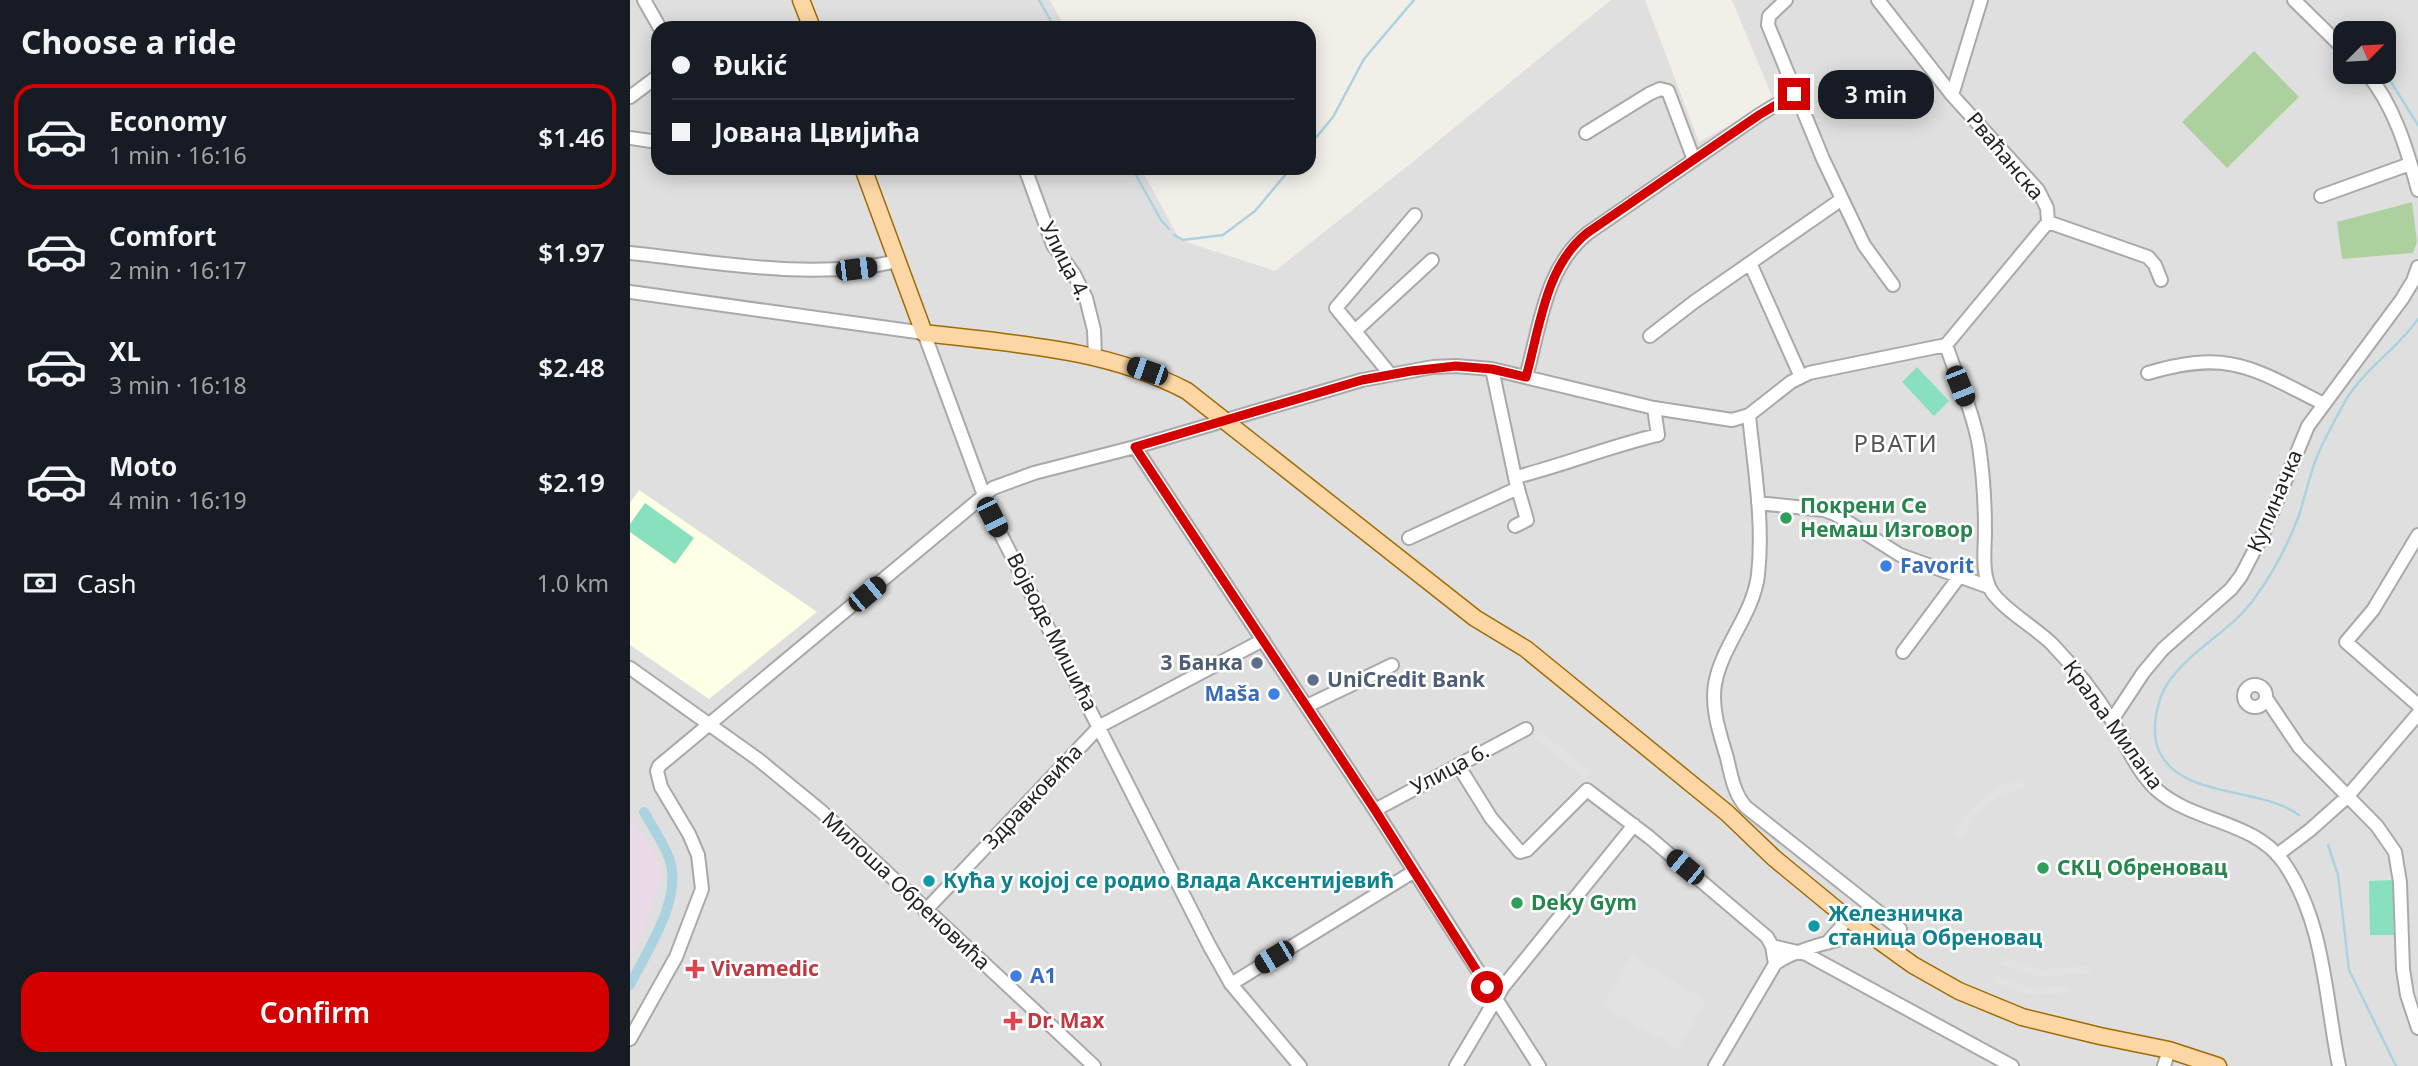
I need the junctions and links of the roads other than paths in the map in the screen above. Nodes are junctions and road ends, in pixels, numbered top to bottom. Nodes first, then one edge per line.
1 (645, 0) edge
2 (801, 0) edge
3 (1786, 0) edge
4 (1878, 0) edge
5 (1981, 0) edge
6 (2294, 0) edge
7 (656, 21) edge
8 (806, 21) edge
9 (2333, 38) edge
10 (651, 81) edge
11 (2375, 84) edge
12 (1794, 94) junction
13 (1952, 95) junction
14 (630, 97) edge
15 (1586, 133) dead end
16 (630, 138) edge
17 (651, 141) edge
18 (1694, 160) junction
19 (2410, 164) junction
20 (866, 175) edge
21 (1028, 175) edge
22 (2418, 190) edge
23 (2321, 196) dead end
24 (1842, 200) junction
25 (1415, 215) dead end
26 (2048, 222) junction
27 (630, 253) edge
28 (1432, 260) dead end
29 (898, 261) junction
30 (1750, 263) junction
31 (2418, 267) edge
32 (2161, 281) dead end
33 (1892, 285) dead end
34 (630, 292) edge
35 (1355, 331) junction
36 (924, 333) junction
37 (1650, 336) dead end
38 (1946, 345) junction
39 (1095, 356) junction
40 (1492, 369) junction
41 (2148, 373) dead end
42 (1390, 374) junction
43 (1526, 377) junction
44 (1801, 377) junction
45 (2324, 404) junction
46 (1654, 408) junction
47 (1749, 415) junction
48 (1226, 419) junction
49 (1135, 447) junction
50 (1517, 482) junction
51 (984, 496) junction
52 (1758, 503) junction
53 (1515, 526) dead end
54 (2418, 535) edge
55 (1409, 538) dead end
56 (1959, 577) junction
57 (1989, 587) junction
58 (1263, 640) junction
59 (1903, 652) dead end
60 (1392, 665) dead end
61 (630, 668) edge
62 (2266, 698) dead end
63 (2418, 705) edge
64 (1307, 706) junction
65 (2418, 714) edge
66 (2112, 720) junction
67 (712, 724) junction
68 (1100, 726) junction
69 (1526, 729) dead end
70 (1458, 765) junction
71 (2347, 797) junction
72 (1375, 810) junction
73 (1634, 825) junction
74 (2277, 855) junction
75 (1413, 872) junction
76 (926, 911) junction
77 (1842, 914) junction
78 (1900, 929) dead end
79 (1868, 934) junction
80 (1833, 942) junction
81 (1772, 946) junction
82 (1798, 951) junction
83 (1774, 964) junction
84 (1838, 971) junction
85 (1231, 984) junction
86 (1495, 1000) junction
87 (2418, 1028) edge
88 (630, 1039) edge
89 (2166, 1058) edge
90 (1094, 1066) edge
91 (1300, 1066) edge
92 (1456, 1066) edge
93 (1539, 1066) edge
94 (1714, 1066) edge
95 (2012, 1066) edge
96 (2218, 1066) edge
97 (2339, 1066) edge

1 - 7 street
2 - 8 main road
3 - 12 street
4 - 13 street, Рваћанска
5 - 13 street, Рваћанска
6 - 9 street
10 - 14 street
11 - 19 street
12 - 18 street
12 - 24 street
13 - 26 street, Рваћанска
15 - 18 street
16 - 17 street
18 - 43 street
19 - 22 street
19 - 23 street
20 - 29 main road, Војводе Мишића
21 - 39 street, Улица 4.
24 - 30 street
24 - 33 street
25 - 35 street
26 - 32 street
26 - 38 street
27 - 29 street
28 - 35 street
29 - 36 main road, Војводе Мишића
30 - 37 street
30 - 44 street
31 - 45 street, Купиначка
34 - 36 street
35 - 42 street
36 - 39 main road
36 - 51 street, Војводе Мишића
38 - 44 street
38 - 57 street
39 - 48 main road
40 - 42 street
40 - 43 street
40 - 50 street
41 - 45 street
42 - 48 street
43 - 46 street
44 - 47 street
45 - 66 street, Купиначка
46 - 47 street
46 - 50 street
47 - 52 street
48 - 49 street
48 - 77 main road
49 - 51 street
49 - 58 street
50 - 53 street
50 - 55 street
51 - 67 street
51 - 68 street, Војводе Мишића
52 - 56 street, Краља Милана
52 - 78 street
54 - 63 street
56 - 57 street, Краља Милана
56 - 59 street
57 - 66 street, Краља Милана
58 - 64 street
58 - 68 street, Здравковића
60 - 64 street
61 - 67 street, Милоша Обреновића
62 - 71 street
64 - 72 street
65 - 71 street
66 - 74 street, Краља Милана
67 - 76 street, Милоша Обреновића
67 - 88 street
68 - 76 street, Здравковића
68 - 85 street, Војводе Мишића
69 - 70 street, Улица 6.
70 - 72 street, Улица 6.
70 - 73 street
71 - 74 street
71 - 87 street
72 - 75 street
73 - 81 street
73 - 86 street
74 - 97 street, Краља Милана
75 - 85 street
75 - 86 street
76 - 90 street, Милоша Обреновића
77 - 79 main road
77 - 80 street
79 - 80 street
79 - 89 main road
80 - 82 street
80 - 84 street
81 - 82 street
81 - 83 street
82 - 83 street
82 - 84 street
83 - 94 street
84 - 95 street
85 - 91 street, Војводе Мишића
86 - 92 street
86 - 93 street
89 - 96 main road

